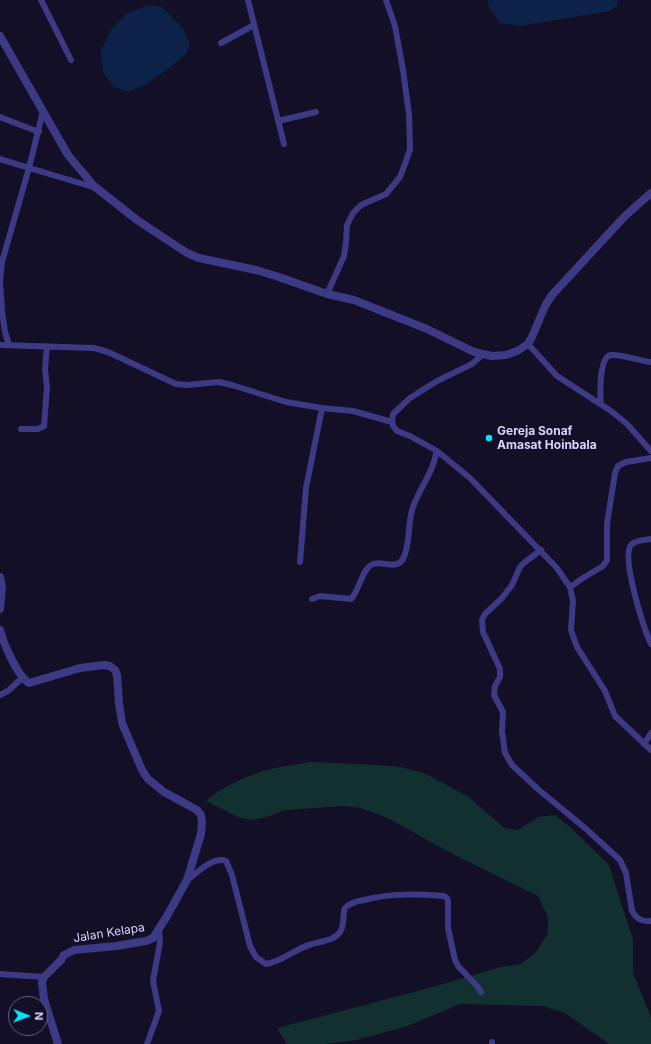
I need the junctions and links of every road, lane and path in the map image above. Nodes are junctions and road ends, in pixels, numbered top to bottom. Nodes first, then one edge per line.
1 (41, 0) edge
2 (248, 0) edge
3 (386, 0) edge
4 (254, 25) junction
5 (0, 36) edge
6 (221, 43) dead end
7 (71, 60) dead end
8 (44, 111) junction
9 (316, 112) dead end
10 (0, 117) edge
11 (278, 120) junction
12 (38, 132) junction
13 (284, 144) dead end
14 (0, 159) edge
15 (30, 168) junction
16 (96, 188) junction
17 (651, 193) edge
18 (328, 294) junction
19 (528, 344) junction
20 (0, 345) edge
21 (9, 345) junction
22 (47, 346) junction
23 (482, 355) junction
24 (651, 362) edge
25 (601, 404) junction
26 (322, 408) junction
27 (392, 422) junction
28 (21, 429) dead end
29 (437, 451) junction
30 (651, 451) edge
31 (651, 458) edge
32 (651, 539) edge
33 (541, 550) junction
34 (300, 562) dead end
35 (0, 577) edge
36 (570, 587) junction
37 (312, 599) dead end
38 (0, 609) edge
39 (0, 630) edge
40 (651, 644) edge
41 (22, 678) junction
42 (0, 695) edge
43 (651, 732) edge
44 (644, 744) junction
45 (651, 750) edge
46 (187, 880) junction
47 (651, 921) edge
48 (159, 931) junction
49 (0, 974) edge
50 (44, 977) junction
51 (481, 992) dead end
52 (58, 1044) edge
53 (147, 1044) edge

1 - 7 street
2 - 4 street
3 - 18 street
4 - 6 street
4 - 11 street
5 - 8 street
8 - 12 street
8 - 16 street
9 - 11 street
10 - 12 street
11 - 13 street
12 - 15 street
14 - 15 street
15 - 16 street
15 - 21 street
16 - 18 street
17 - 19 street
18 - 23 street
19 - 23 street
19 - 25 street
20 - 21 street
21 - 22 street
22 - 26 street
22 - 28 street
23 - 27 street
24 - 25 street
25 - 30 street
26 - 27 street
26 - 34 street
27 - 29 street
29 - 33 street
29 - 37 street
31 - 36 street
32 - 40 street
33 - 36 street
33 - 47 street
35 - 38 street
36 - 44 street
39 - 41 street
41 - 42 street
41 - 46 street, Jalan Kelapa
43 - 44 street
44 - 45 street
46 - 48 street, Jalan Kelapa
46 - 51 street
48 - 50 street, Jalan Kelapa
48 - 53 street
49 - 50 street
50 - 52 street

